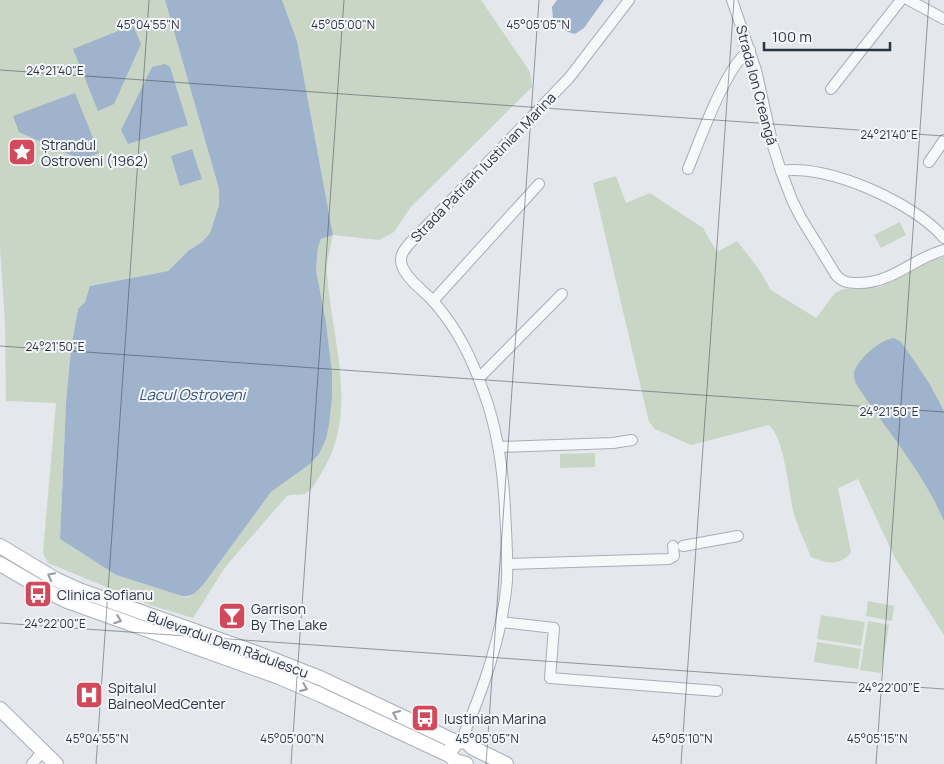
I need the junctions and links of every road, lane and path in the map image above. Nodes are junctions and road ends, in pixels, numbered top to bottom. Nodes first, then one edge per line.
1 (629, 0) edge
2 (732, 0) edge
3 (901, 0) edge
4 (909, 0) edge
5 (944, 18) edge
6 (750, 50) junction
7 (831, 89) dead end
8 (944, 140) edge
9 (929, 162) dead end
10 (688, 169) dead end
11 (780, 171) junction
12 (539, 184) dead end
13 (944, 238) edge
14 (944, 250) edge
15 (562, 294) dead end
16 (434, 301) junction
17 (479, 378) junction
18 (632, 440) dead end
19 (499, 448) junction
20 (738, 536) dead end
21 (0, 546) edge
22 (0, 564) edge
23 (507, 564) junction
24 (501, 622) junction
25 (717, 691) dead end
26 (0, 709) edge
27 (43, 751) junction
28 (463, 754) edge
29 (32, 764) edge
30 (56, 764) edge
31 (506, 764) edge

1 - 16 street, Strada Patriarh Iustinian Marina
2 - 6 street, Strada Ion Creangă
3 - 7 street
4 - 5 street
6 - 10 street
6 - 11 street, Strada Ion Creangă
8 - 9 street
11 - 13 street
11 - 14 street, Strada Ion Creangă
12 - 16 street
15 - 17 street
16 - 17 street, Strada Patriarh Iustinian Marina
17 - 19 street, Strada Patriarh Iustinian Marina
18 - 19 street
19 - 23 street, Strada Patriarh Iustinian Marina
20 - 23 street
28 -> 21 main road, Bulevardul Dem Rădulescu
22 -> 28 main road, Bulevardul Dem Rădulescu
23 - 24 street, Strada Patriarh Iustinian Marina
24 - 25 street
24 - 28 street, Strada Patriarh Iustinian Marina
26 - 27 main road
27 - 29 street
27 - 30 main road
28 - 31 main road, Bulevardul Dem Rădulescu

